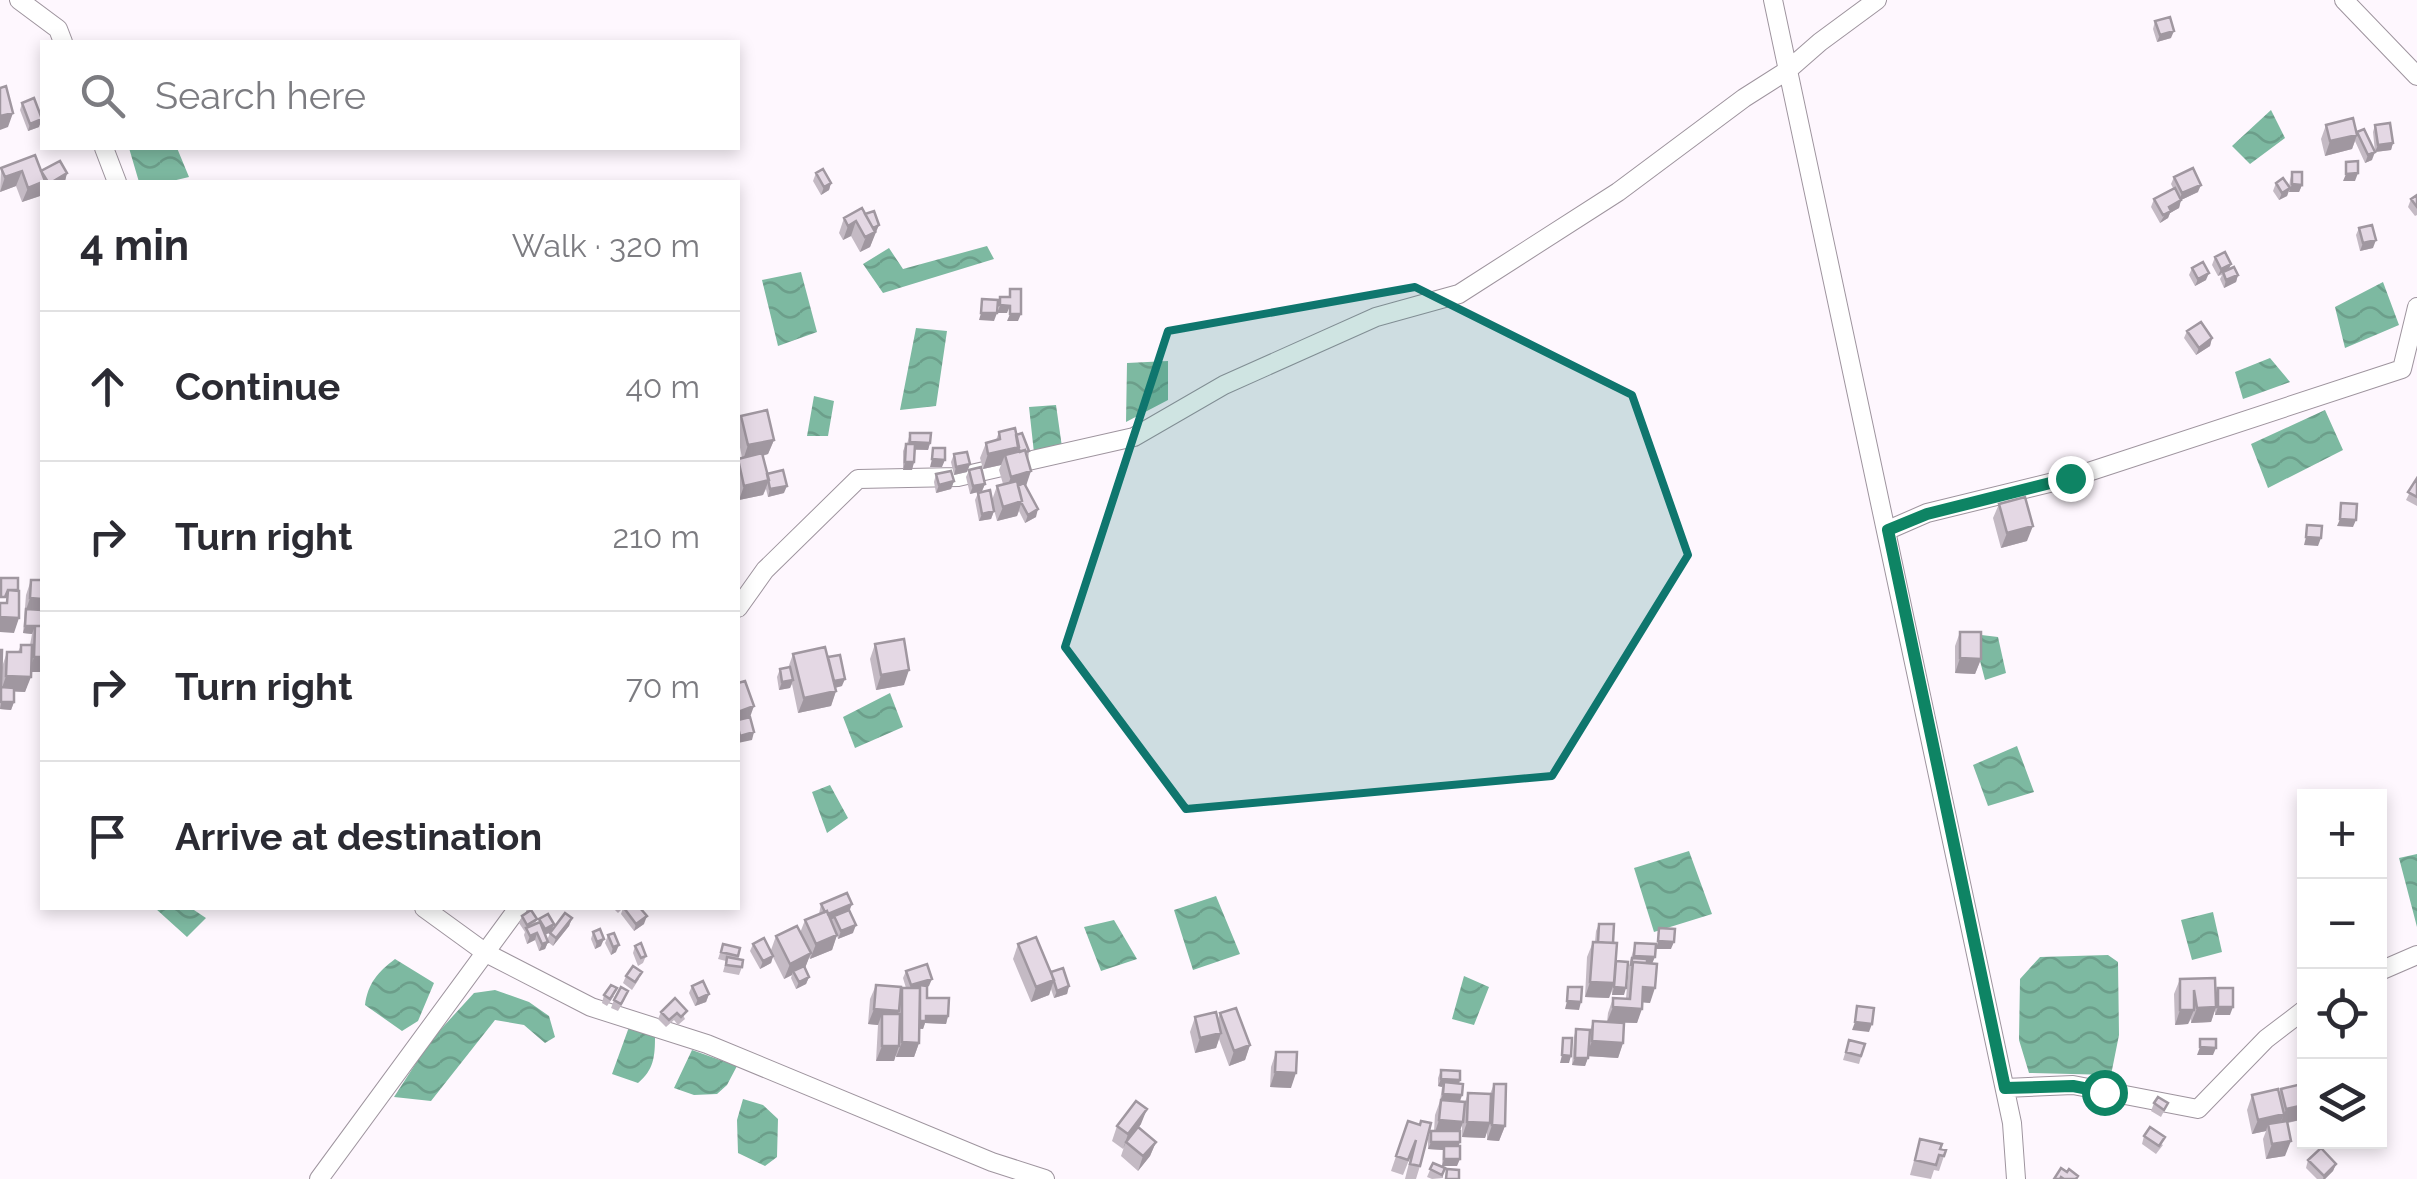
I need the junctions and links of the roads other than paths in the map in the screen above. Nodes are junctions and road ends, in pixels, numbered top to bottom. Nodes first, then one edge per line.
1 (19, 0) edge
2 (1773, 0) edge
3 (1876, 0) edge
4 (2344, 0) edge
5 (62, 40) edge
6 (1788, 70) junction
7 (2417, 76) edge
8 (105, 150) edge
9 (116, 180) edge
10 (2417, 307) edge
11 (1888, 530) junction
12 (740, 605) edge
13 (427, 910) edge
14 (517, 910) edge
15 (486, 953) junction
16 (2417, 955) edge
17 (2385, 969) edge
18 (2297, 1016) edge
19 (2005, 1088) junction
20 (319, 1179) edge
21 (1045, 1179) edge
22 (2016, 1179) edge

1 - 5 street
2 - 6 street
3 - 6 street
4 - 7 street
6 - 11 street
6 - 12 street
8 - 9 street
10 - 11 street
11 - 19 street
13 - 15 street
14 - 15 street
15 - 20 street
15 - 21 street
16 - 17 street
18 - 19 street
19 - 22 street

